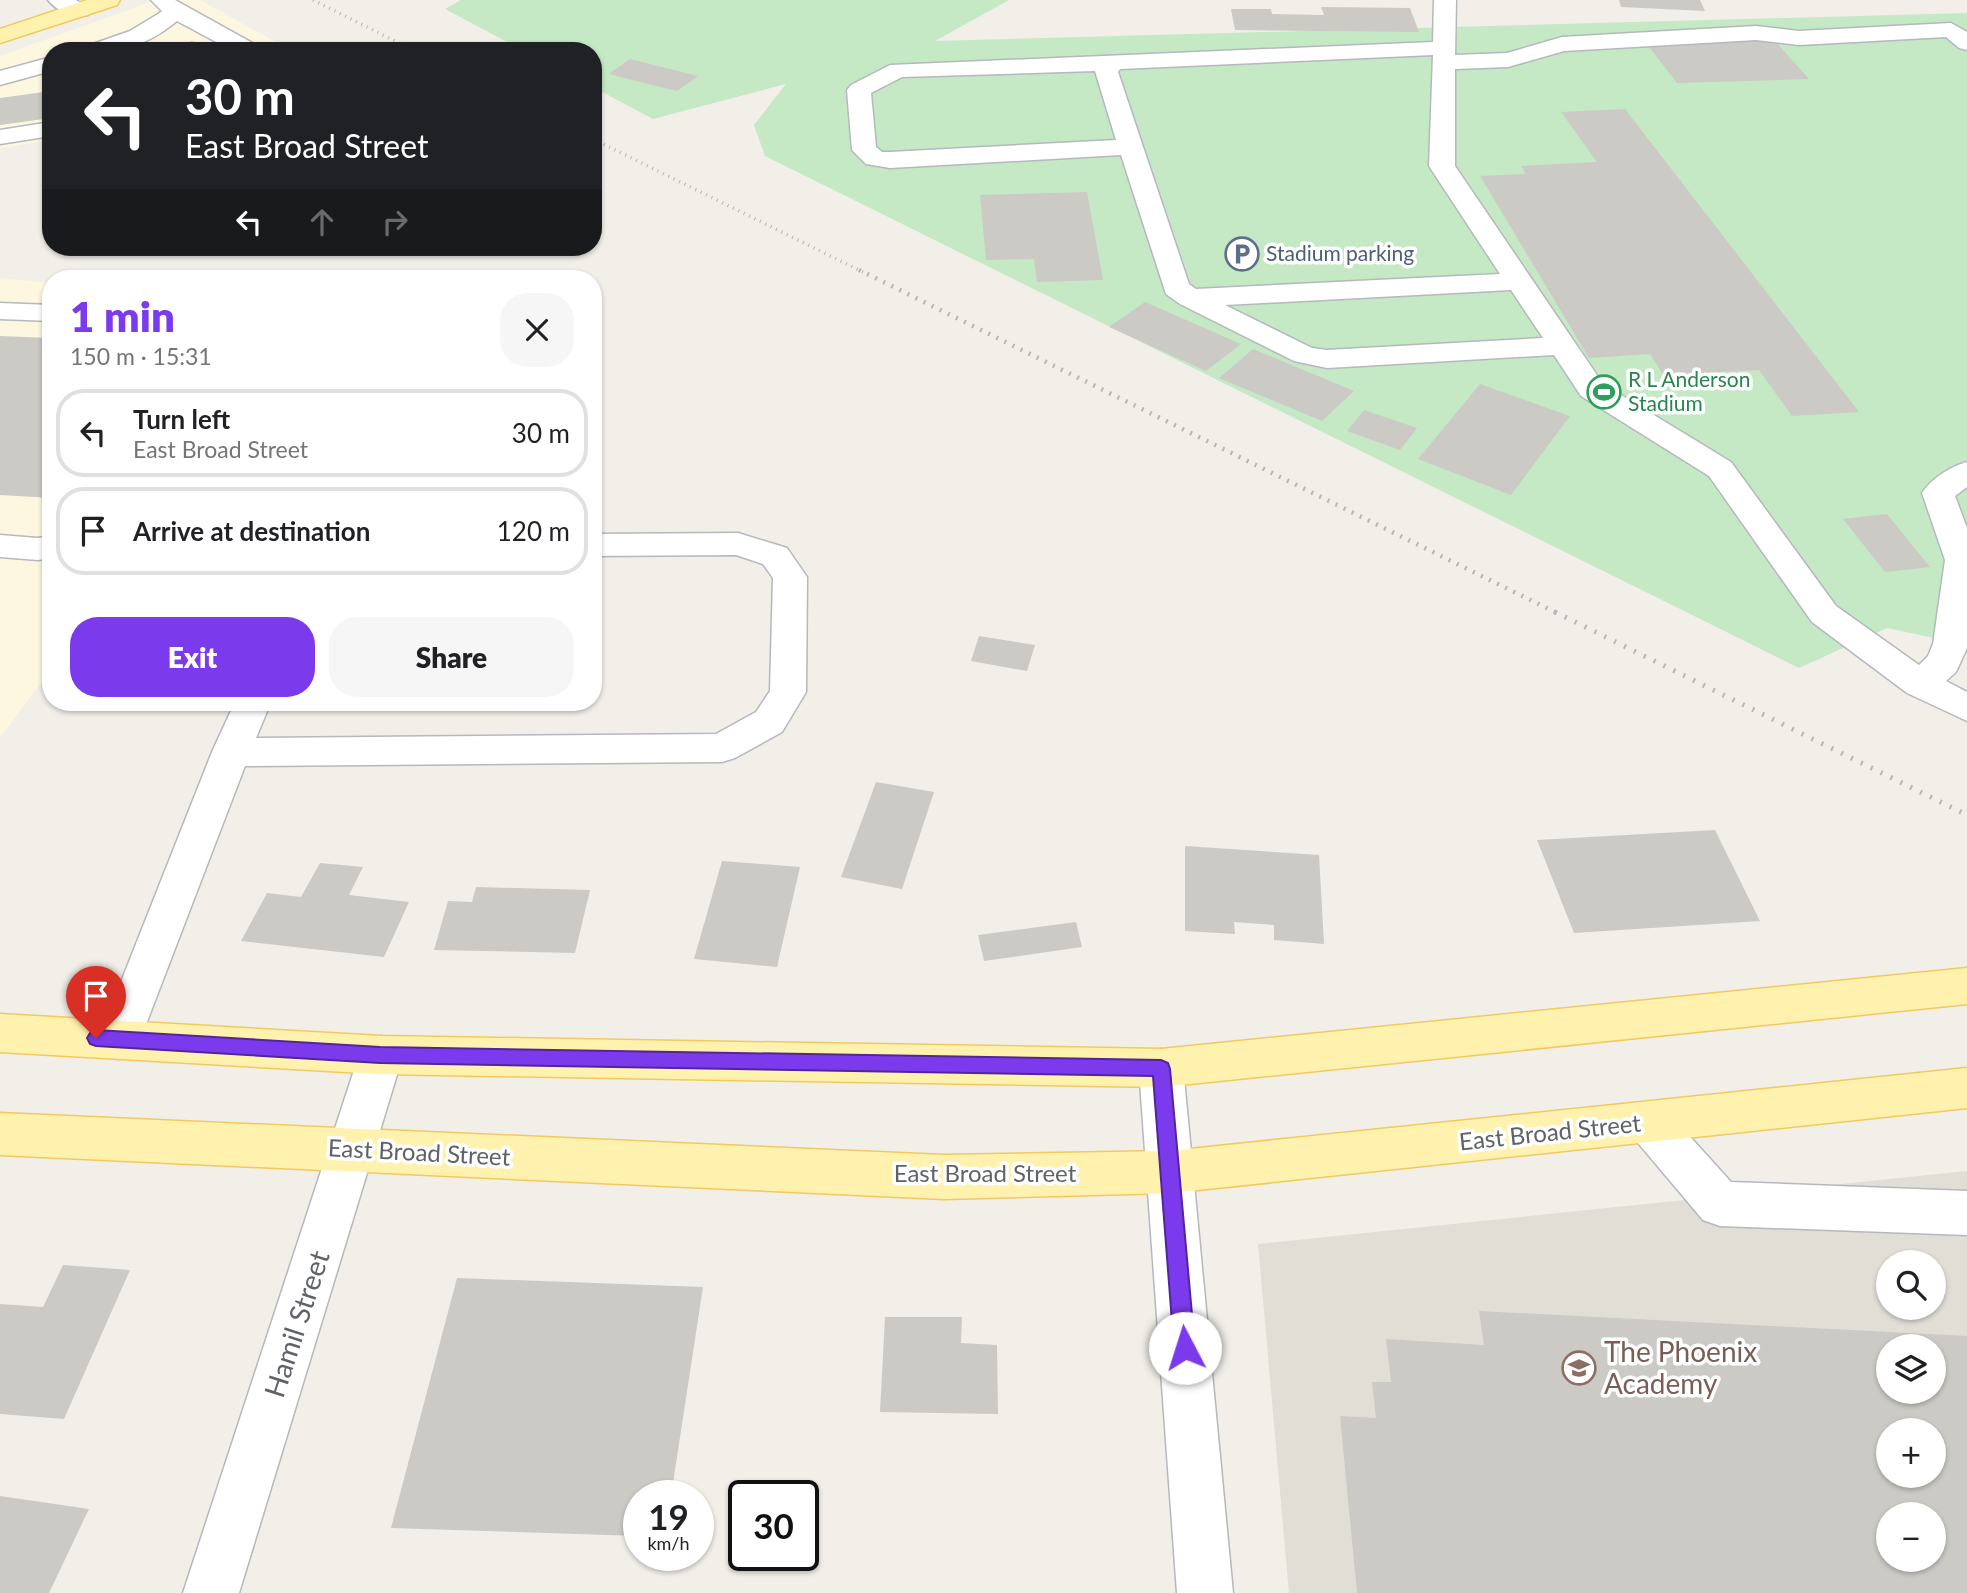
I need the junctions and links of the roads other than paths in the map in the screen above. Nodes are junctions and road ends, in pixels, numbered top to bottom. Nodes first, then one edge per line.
1 (59, 0) edge
2 (108, 0) edge
3 (1445, 0) edge
4 (169, 5) edge
5 (80, 10) junction
6 (0, 36) edge
7 (127, 42) edge
8 (234, 42) edge
9 (1967, 43) edge
10 (1443, 55) junction
11 (1112, 64) junction
12 (42, 66) edge
13 (0, 78) edge
14 (42, 130) edge
15 (0, 137) edge
16 (1131, 147) junction
17 (1520, 281) junction
18 (1190, 298) junction
19 (0, 311) edge
20 (42, 313) edge
21 (1563, 346) junction
22 (1967, 472) edge
23 (602, 545) edge
24 (0, 546) edge
25 (42, 548) edge
26 (1920, 684) junction
27 (1967, 708) edge
28 (249, 711) edge
29 (231, 752) junction
30 (1967, 986) edge
31 (0, 1033) edge
32 (120, 1040) junction
33 (380, 1055) junction
34 (1161, 1069) junction
35 (1967, 1088) edge
36 (1649, 1123) junction
37 (0, 1134) edge
38 (353, 1150) junction
39 (1170, 1172) junction
40 (1967, 1213) edge
41 (211, 1593) edge
42 (1205, 1593) edge

1 - 5 street
2 - 5 main road
3 - 10 street
4 - 7 street
4 - 8 street
5 - 6 main road
9 - 10 street
10 - 11 street
10 - 17 street
11 - 16 street
11 - 16 street
12 - 13 street
14 - 15 street
16 - 18 street
17 - 18 street
17 - 21 street
18 - 21 street
19 - 20 street
21 - 26 street
22 - 26 street
23 - 29 street
24 - 25 street
26 - 27 street
28 - 29 street
29 - 32 street
30 - 34 main road
31 - 32 main road
32 - 33 main road
33 - 34 main road
33 - 38 street, Hamil Street
34 - 39 street
35 - 36 main road, East Broad Street
36 - 39 main road, East Broad Street
36 - 40 street
37 - 38 main road, East Broad Street
38 - 39 main road, East Broad Street
38 - 41 street, Hamil Street
39 - 42 street

